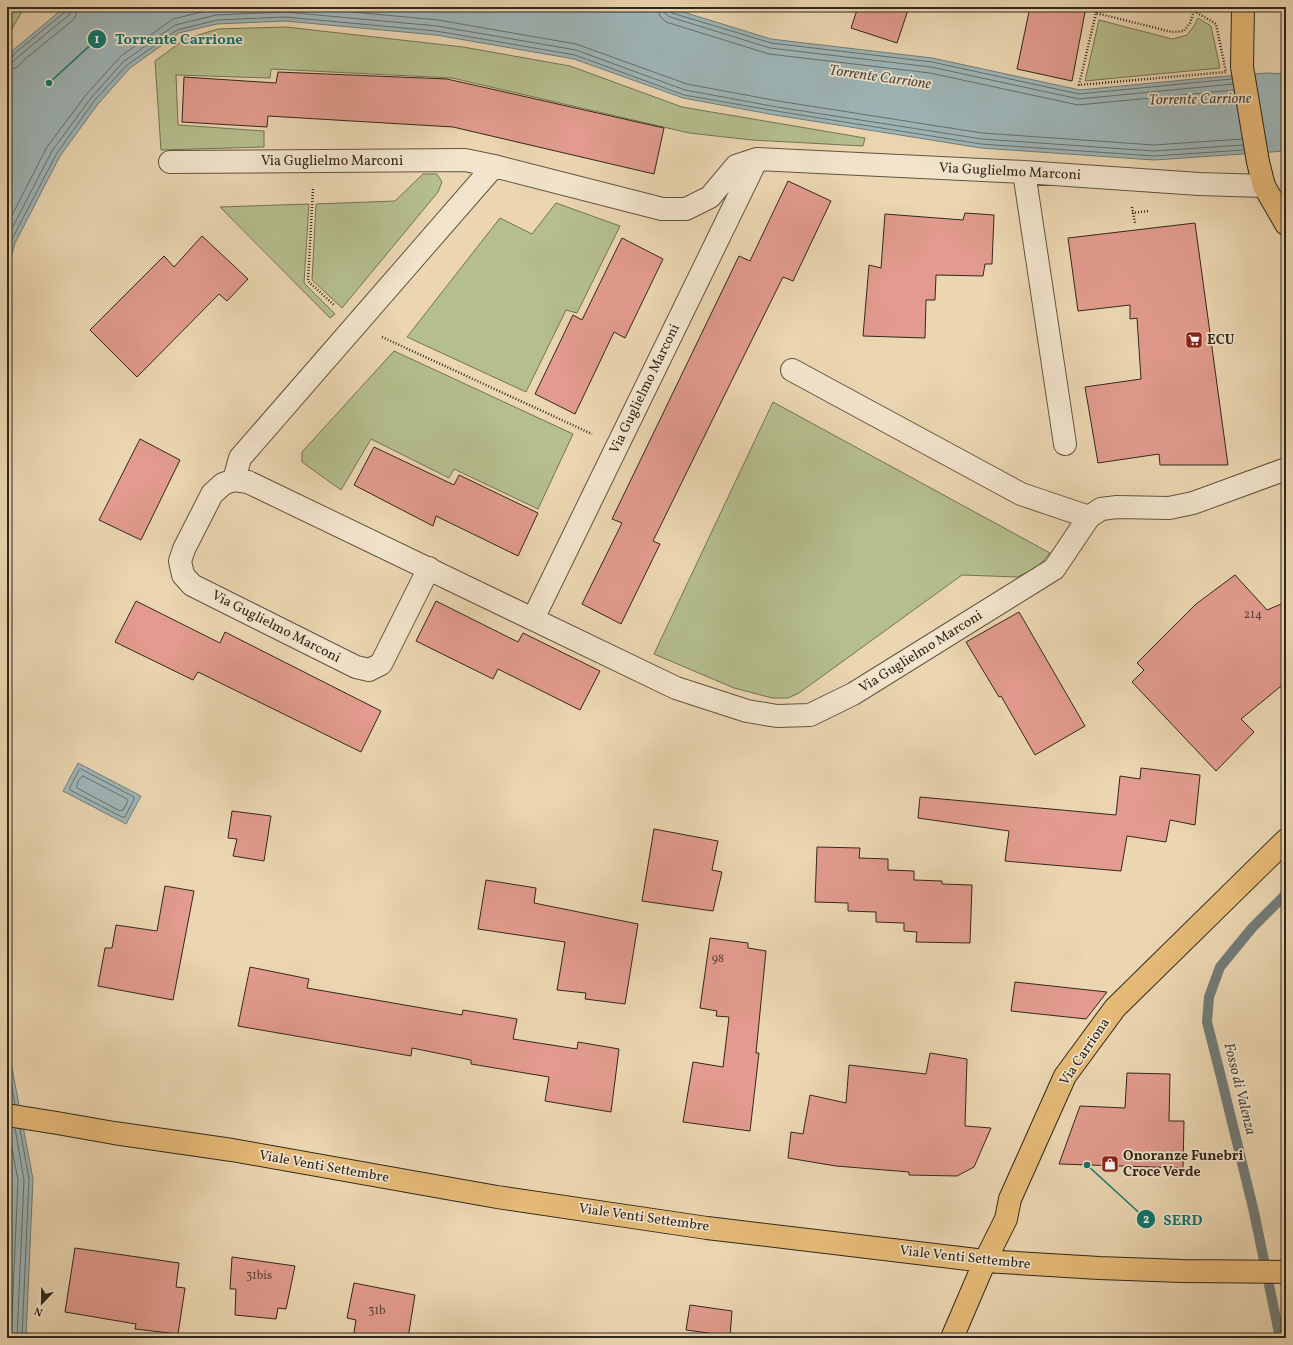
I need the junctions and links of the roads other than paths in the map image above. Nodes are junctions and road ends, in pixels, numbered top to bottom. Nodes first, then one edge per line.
1 (1243, 7) edge
2 (757, 159) junction
3 (170, 162) dead end
4 (494, 166) junction
5 (1024, 172) junction
6 (1264, 186) junction
7 (1286, 224) edge
8 (792, 370) dead end
9 (1065, 444) dead end
10 (1286, 469) edge
11 (234, 480) junction
12 (1089, 517) junction
13 (429, 568) junction
14 (533, 619) junction
15 (1286, 840) edge
16 (7, 1115) edge
17 (984, 1261) junction
18 (1286, 1272) edge
19 (952, 1338) edge

1 - 6 main road
2 - 4 street, Via Guglielmo Marconi
2 - 5 street, Via Guglielmo Marconi
2 - 14 street, Via Guglielmo Marconi
3 - 4 street, Via Guglielmo Marconi
4 - 11 street
5 - 6 street, Via Guglielmo Marconi
5 - 9 street
6 - 7 main road
8 - 12 street
10 - 12 street
11 - 13 street, Via Guglielmo Marconi
11 - 13 street, Via Guglielmo Marconi
12 - 14 street, Via Guglielmo Marconi
13 - 14 street, Via Guglielmo Marconi
15 - 17 main road, Via Carriona
16 - 17 main road, Viale Venti Settembre
17 - 18 main road, Viale Venti Settembre
17 - 19 main road, Via Carriona

